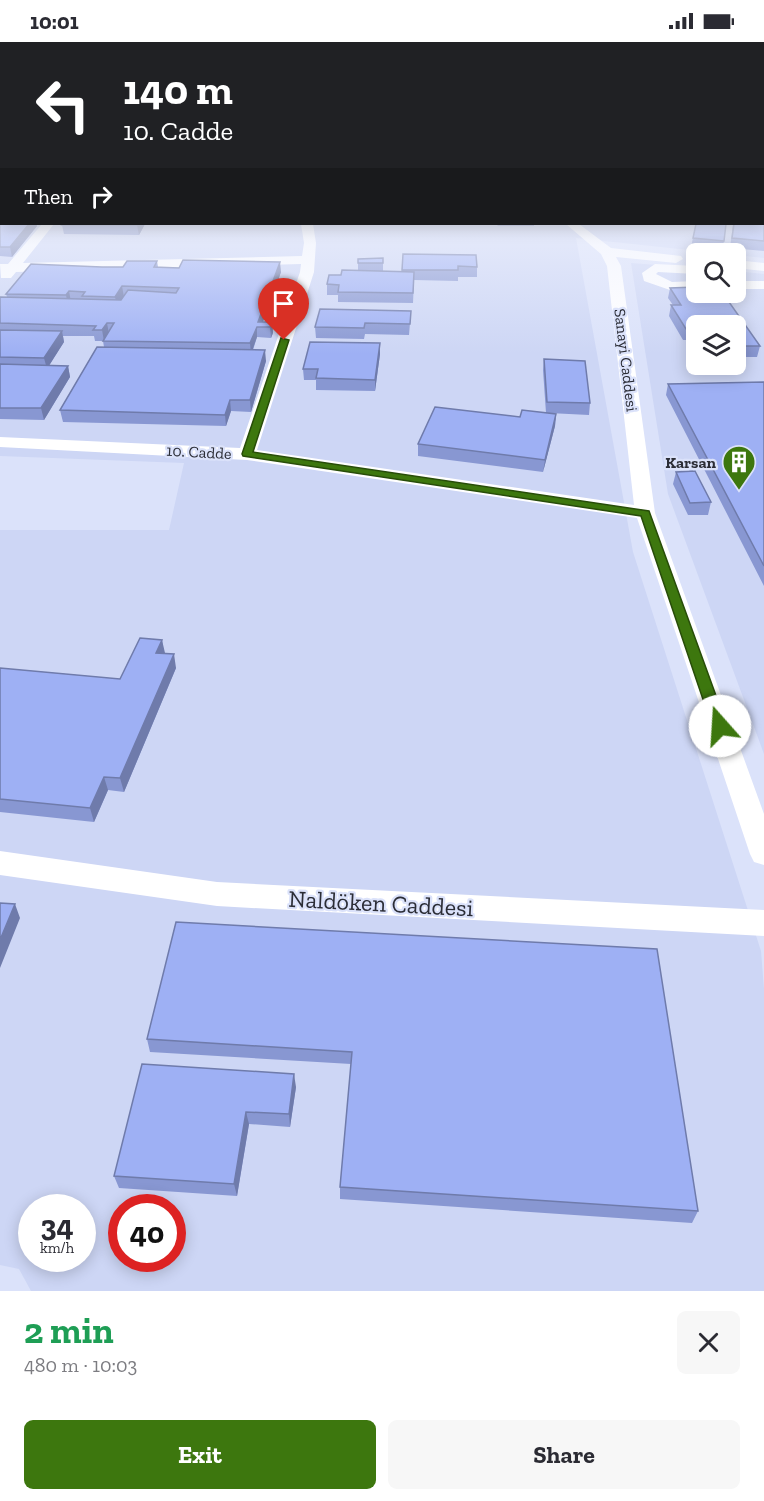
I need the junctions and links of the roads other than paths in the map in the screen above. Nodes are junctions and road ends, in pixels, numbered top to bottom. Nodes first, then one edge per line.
1 (36, 237) edge
2 (308, 237) edge
3 (589, 237) edge
4 (607, 252) junction
5 (309, 260) junction
6 (686, 260) edge
7 (746, 265) edge
8 (764, 267) edge
9 (7, 268) edge
10 (686, 270) edge
11 (746, 274) edge
12 (764, 276) edge
13 (0, 280) edge
14 (686, 285) edge
15 (746, 285) edge
16 (764, 285) edge
17 (0, 442) edge
18 (247, 454) junction
19 (645, 513) junction
20 (764, 854) edge
21 (0, 863) edge
22 (764, 923) edge

1 - 9 street
2 - 5 street
3 - 4 street
4 - 6 street
4 - 19 street, Sanayi Caddesi
5 - 9 street
5 - 18 street
7 - 8 street
9 - 13 street
10 - 14 street
11 - 12 street
15 - 16 street
17 - 18 street, 10. Cadde
18 - 19 street, 10. Cadde
19 - 20 street, Sanayi Caddesi
21 - 22 street, Naldöken Caddesi

